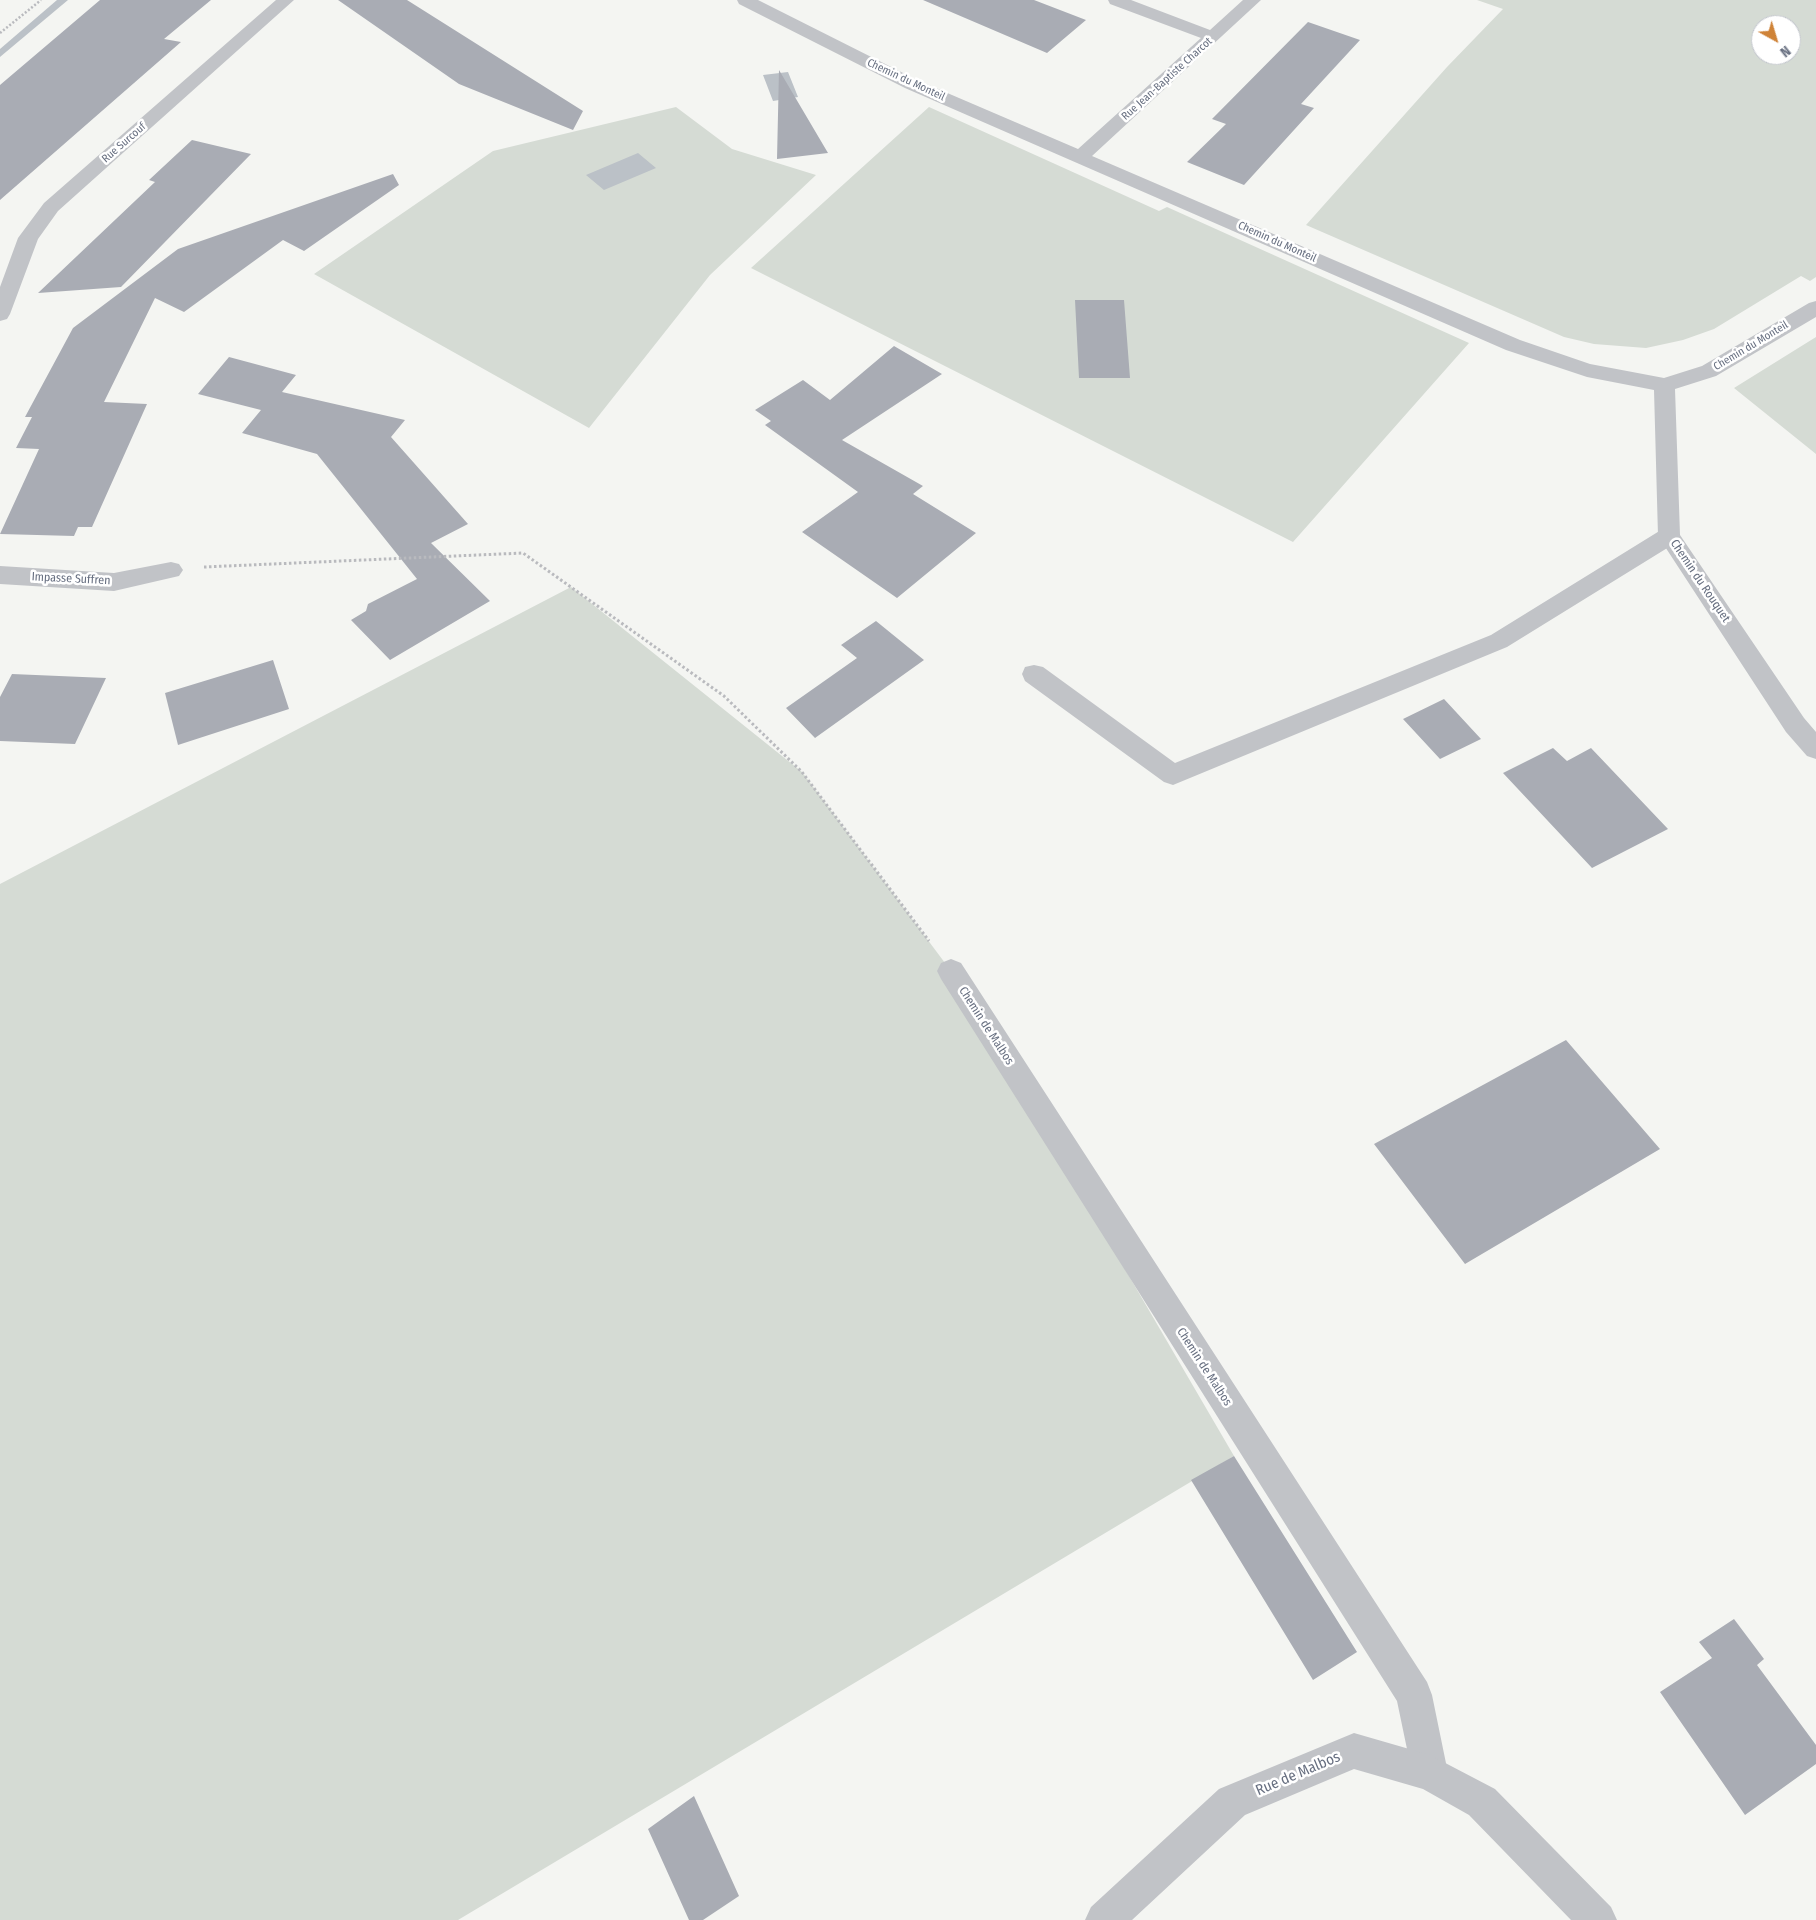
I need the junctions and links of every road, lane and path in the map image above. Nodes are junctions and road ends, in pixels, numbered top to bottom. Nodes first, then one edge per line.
1 (41, 0) edge
2 (286, 0) edge
3 (744, 0) edge
4 (1116, 0) edge
5 (1253, 0) edge
6 (0, 33) edge
7 (1213, 37) junction
8 (1080, 156) junction
9 (1816, 308) edge
10 (0, 314) edge
11 (1664, 385) junction
12 (1669, 536) junction
13 (171, 570) joint
14 (0, 575) edge
15 (1034, 674) dead end
16 (1816, 750) edge
17 (951, 971) joint
18 (1430, 1773) junction
19 (1104, 1920) edge
20 (1598, 1920) edge

1 - 6 path
2 - 10 street, Rue Surcouf
3 - 8 street, Chemin du Monteil
4 - 7 street
5 - 7 street, Rue Jean-Baptiste Charcot
7 - 8 street, Rue Jean-Baptiste Charcot
8 - 11 street, Chemin du Monteil
9 - 11 street, Chemin du Monteil
11 - 12 street, Chemin du Rouquet
12 - 15 street
12 - 16 street, Chemin du Rouquet
13 - 14 street, Impasse Suffren
13 - 17 path
17 - 18 street, Chemin de Malbos
18 - 19 street, Rue de Malbos
18 - 20 street, Rue de Malbos

